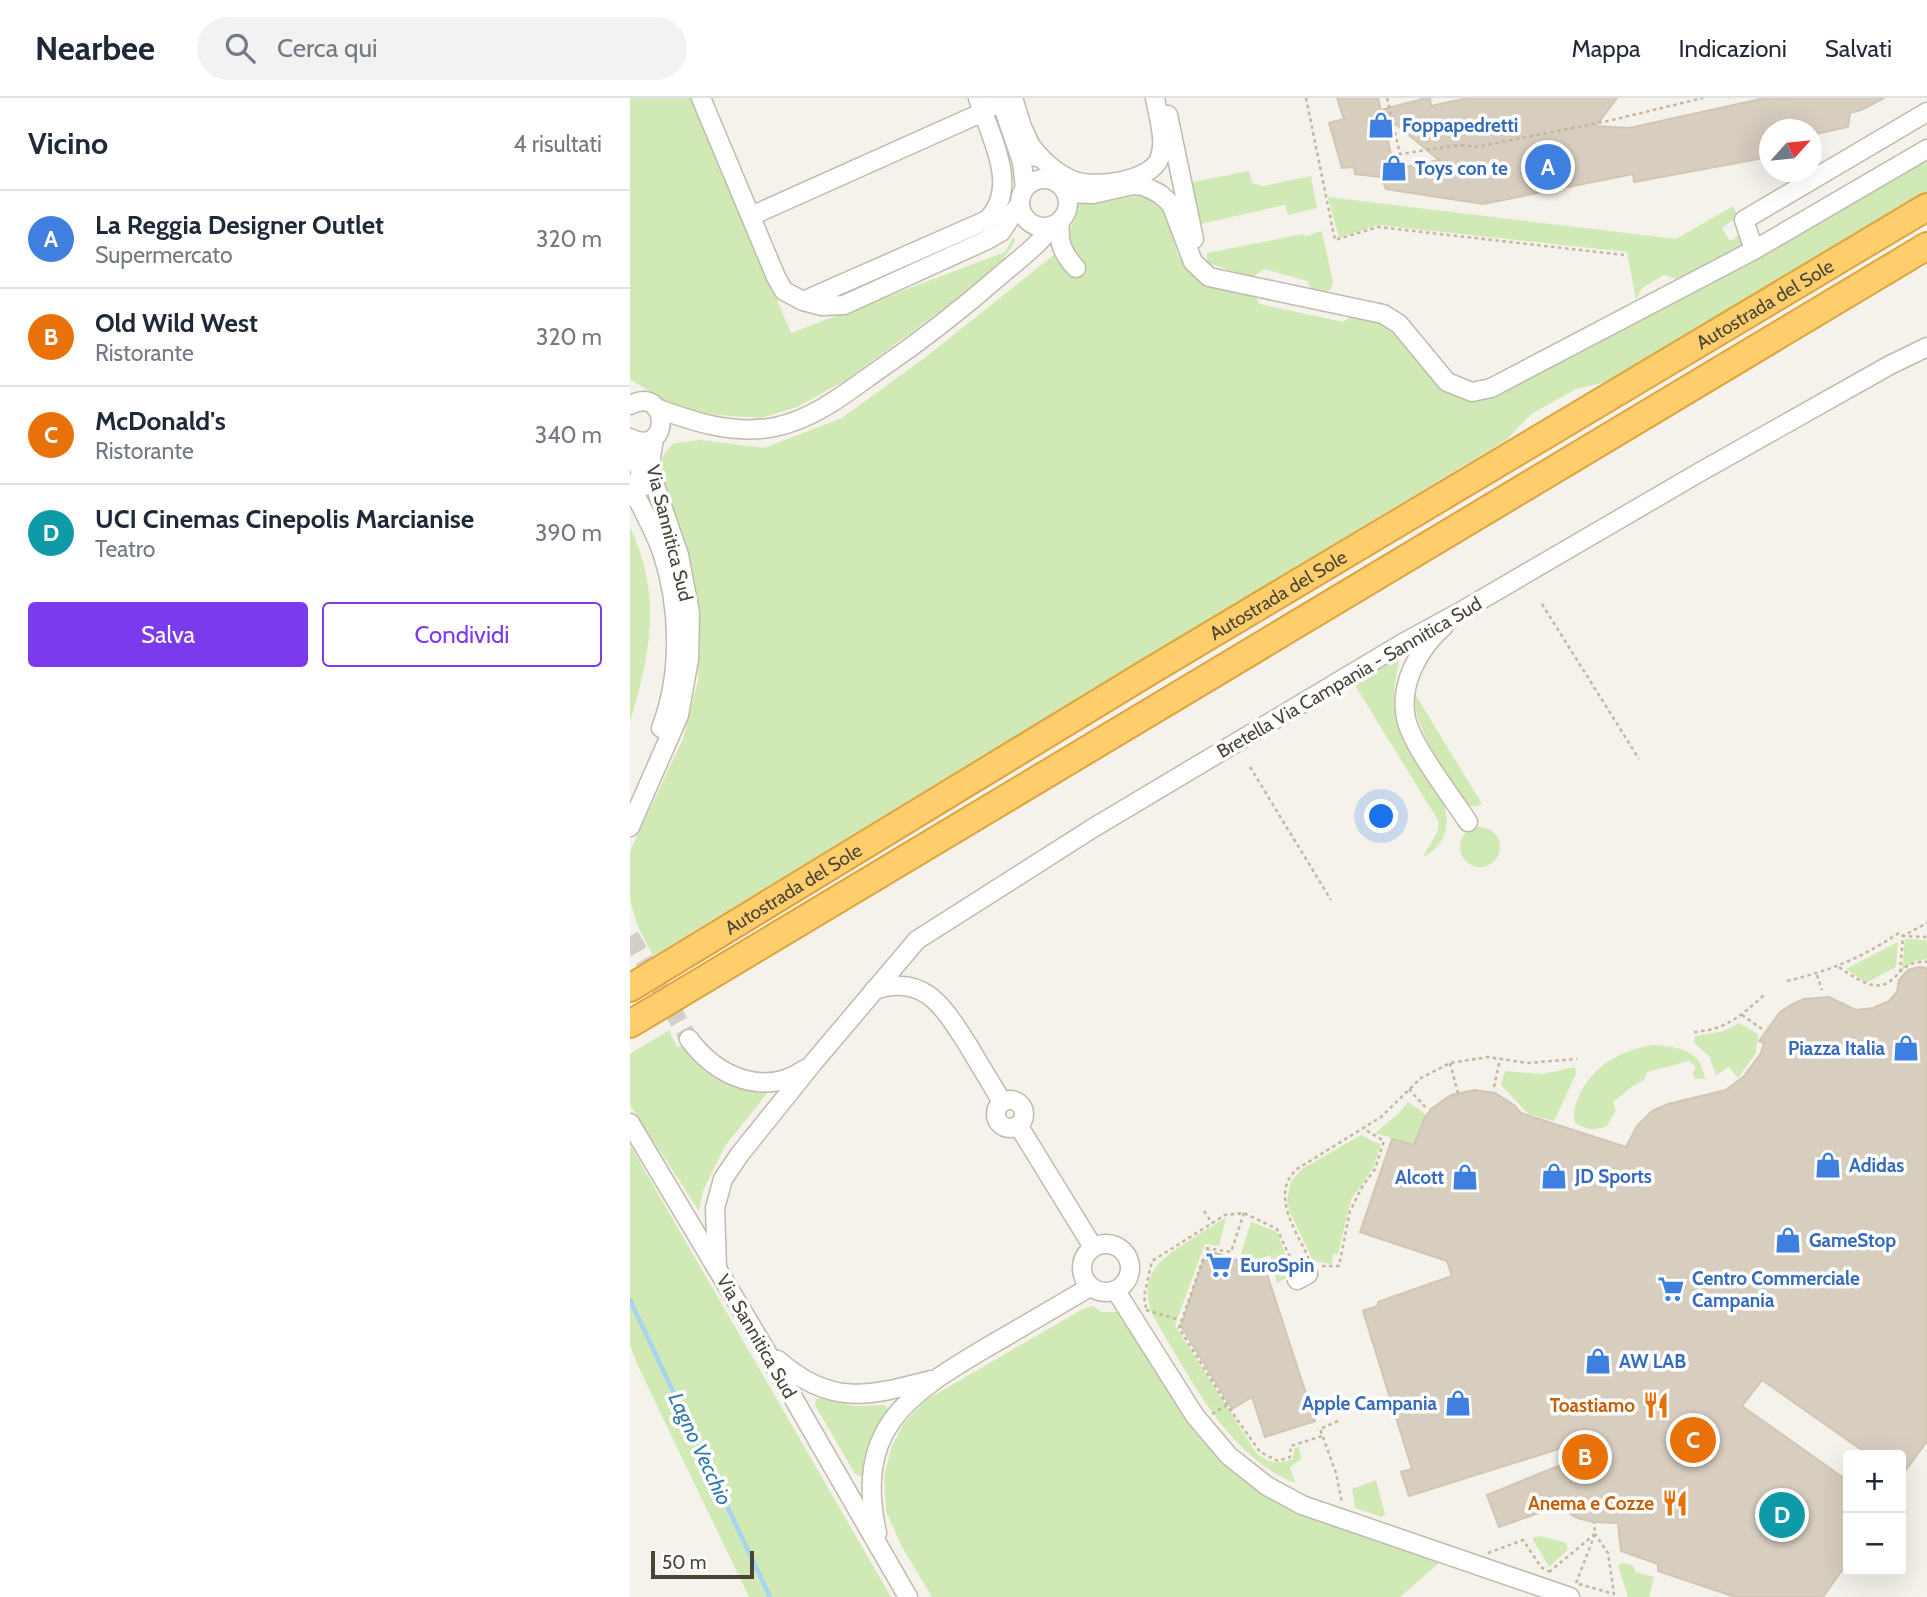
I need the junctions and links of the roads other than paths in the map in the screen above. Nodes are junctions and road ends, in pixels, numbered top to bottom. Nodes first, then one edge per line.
1 (701, 98) edge
2 (1154, 98) edge
3 (1165, 98) edge
4 (1005, 99) edge
5 (980, 105) edge
6 (1927, 112) edge
7 (1031, 146) junction
8 (1927, 149) edge
9 (1047, 179) junction
10 (1066, 192) junction
11 (1023, 202) junction
12 (1927, 207) edge
13 (751, 216) junction
14 (1057, 224) junction
15 (1927, 246) edge
16 (1754, 250) junction
17 (1076, 268) dead end
18 (1201, 269) junction
19 (1005, 271) junction
20 (803, 301) junction
21 (1927, 347) edge
22 (633, 400) edge
23 (656, 408) junction
24 (700, 424) junction
25 (656, 435) junction
26 (630, 439) edge
27 (630, 483) edge
28 (647, 520) junction
29 (1460, 612) junction
30 (630, 798) edge
31 (1468, 822) dead end
32 (630, 827) edge
33 (630, 988) edge
34 (874, 990) junction
35 (630, 1024) edge
36 (689, 1039) tunnel mouth
37 (813, 1063) junction
38 (630, 1123) edge
39 (1093, 1247) junction
40 (717, 1268) junction
41 (1090, 1287) junction
42 (1116, 1291) junction
43 (765, 1349) junction
44 (934, 1379) junction
45 (881, 1550) junction
46 (1573, 1590) edge
47 (908, 1597) edge

1 - 13 street
2 - 7 street
3 - 18 street
4 - 5 street
4 - 7 street
4 - 11 street
5 - 13 street
5 - 20 street
6 - 16 street
7 - 9 street
8 - 16 street
9 - 10 street
9 - 11 street
10 - 14 street
10 - 18 street
11 - 14 street
11 - 19 street
11 - 20 street
12 - 33 highway, Autostrada del Sole
13 - 20 street
14 - 17 street
14 - 19 street
15 - 35 highway, Autostrada del Sole
16 - 18 street
19 - 24 street
21 - 29 street, Bretella Via Campania - Sannitica Sud
22 - 23 street
23 - 24 street
23 - 25 street, Via Sannitica Sud
24 - 25 street
25 - 26 street, Via Sannitica Sud
25 - 32 street, Via Sannitica Sud
26 - 28 street, Via Sannitica Sud
27 - 28 street, Via Sannitica Sud
28 - 30 street, Via Sannitica Sud
29 - 31 street
29 - 34 street, Bretella Via Campania - Sannitica Sud
34 - 37 street, Bretella Via Campania - Sannitica Sud
34 - 39 street
36 - 37 street
37 - 40 street, Bretella Via Campania - Sannitica Sud
38 - 40 street, Via Sannitica Sud
39 - 41 street
39 - 42 street
40 - 43 street, Via Sannitica Sud
41 - 42 street
41 - 44 street
42 - 46 street
43 - 44 street
43 - 45 street, Via Sannitica Sud
44 - 45 street
45 - 47 street, Via Sannitica Sud

